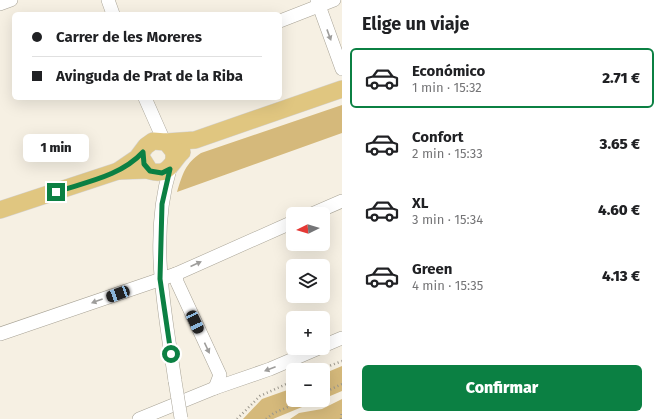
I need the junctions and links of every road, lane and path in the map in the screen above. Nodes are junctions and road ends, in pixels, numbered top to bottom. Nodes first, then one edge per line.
1 (11, 0) edge
2 (108, 0) edge
3 (334, 0) edge
4 (318, 3) edge
5 (0, 4) edge
6 (112, 12) edge
7 (282, 20) edge
8 (342, 70) edge
9 (342, 89) edge
10 (146, 100) edge
11 (195, 140) junction
12 (156, 144) junction
13 (172, 164) junction
14 (118, 171) junction
15 (151, 171) junction
16 (342, 201) edge
17 (162, 204) junction
18 (328, 207) edge
19 (0, 210) edge
20 (286, 225) edge
21 (176, 274) junction
22 (160, 279) junction
23 (0, 334) edge
24 (342, 338) edge
25 (330, 343) edge
26 (303, 355) edge
27 (342, 361) edge
28 (330, 366) edge
29 (286, 384) edge
30 (342, 384) edge
31 (215, 388) junction
32 (330, 390) edge
33 (288, 407) edge
34 (342, 410) edge
35 (181, 418) edge
36 (139, 419) edge
37 (237, 419) edge
38 (266, 419) edge
39 (341, 419) edge

1 - 5 street
2 - 6 street
3 - 4 street
4 - 7 street
4 -> 8 street
9 - 11 main road
10 - 12 street
11 - 12 main road
11 - 13 main road
12 - 13 main road
12 - 14 main road
12 - 15 main road
13 - 15 main road
13 - 17 street
14 - 15 main road
14 - 19 main road
15 - 17 street
16 - 18 street
17 - 22 street
21 -> 20 street
21 - 22 street
21 -> 31 street
22 -> 23 street
22 - 35 street, bridge
24 - 25 street
26 -> 31 street
27 - 28 path
29 - 37 path
30 - 32 path
31 - 36 street
33 - 38 path
34 - 39 path

